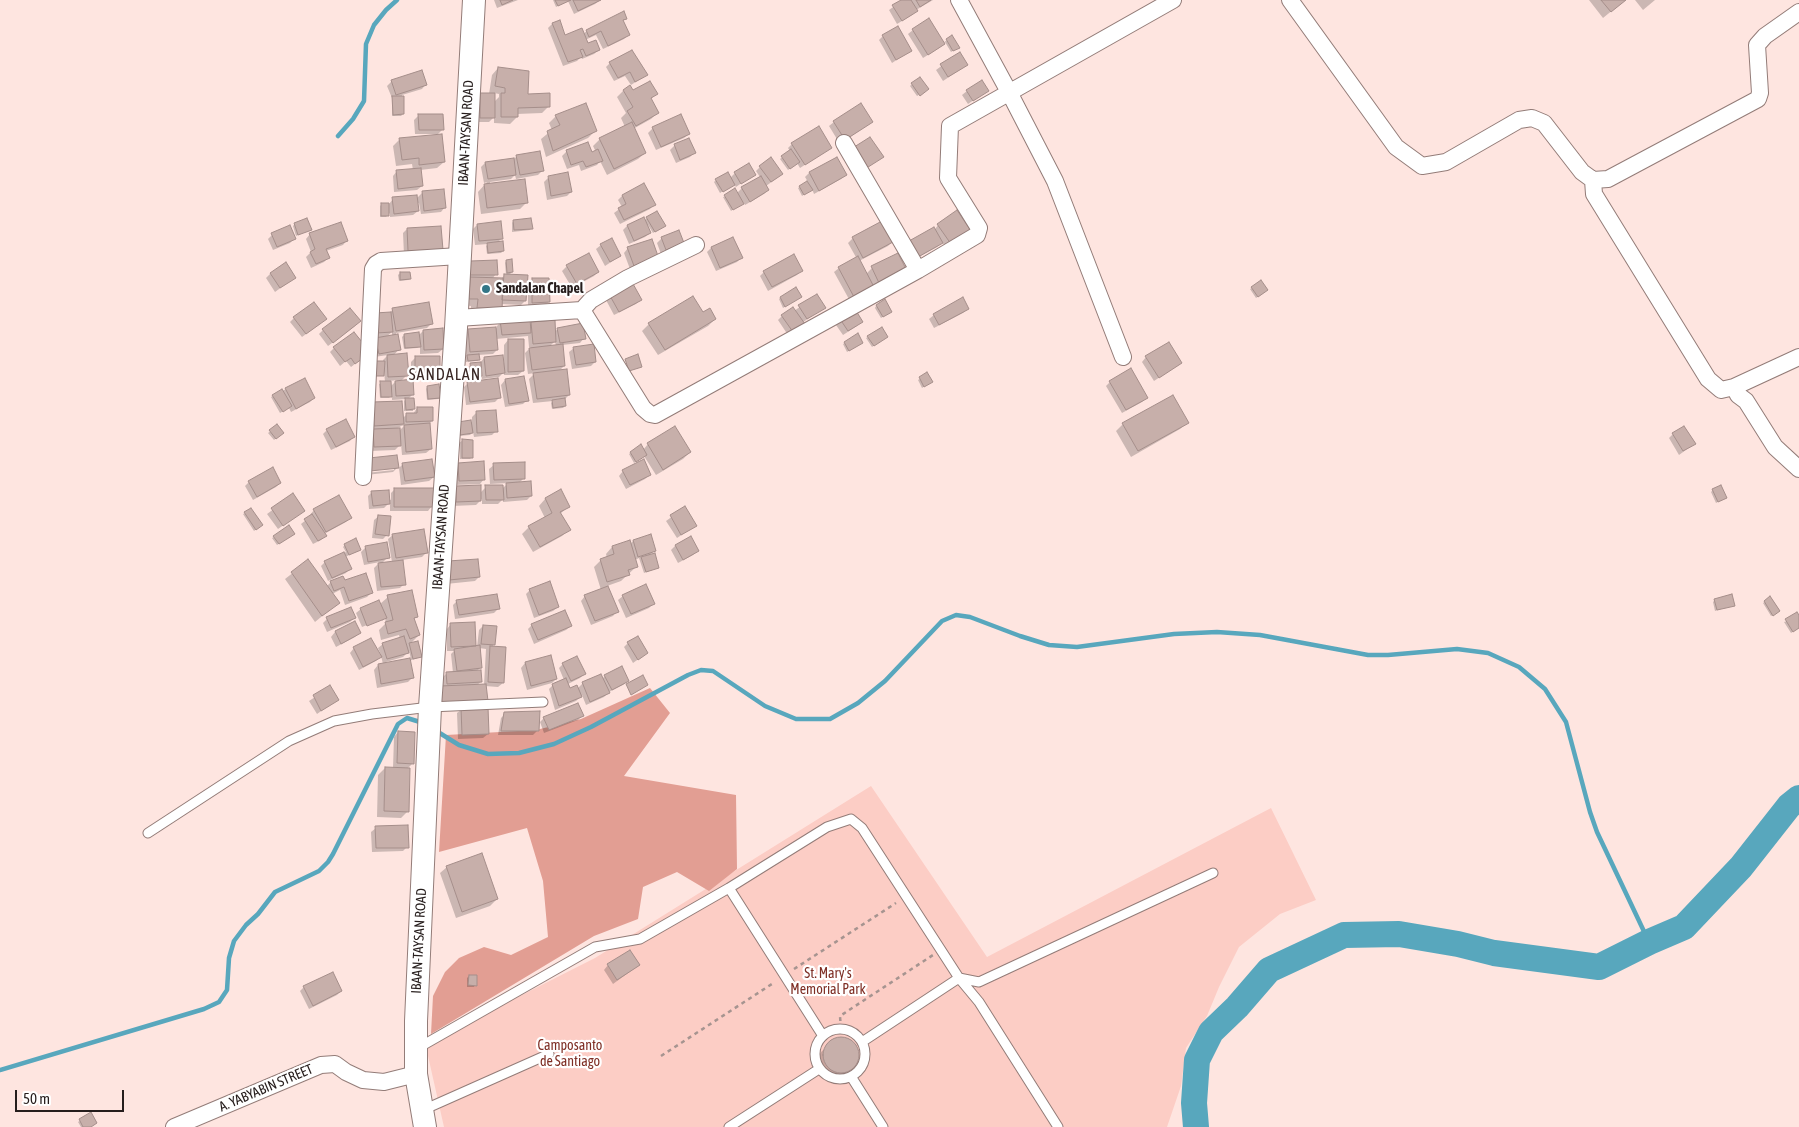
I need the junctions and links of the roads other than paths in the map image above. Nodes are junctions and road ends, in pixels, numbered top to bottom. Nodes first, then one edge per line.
1 (474, 0) edge
2 (959, 0) edge
3 (1173, 0) edge
4 (1290, 0) edge
5 (1799, 12) edge
6 (1009, 92) junction
7 (844, 143) dead end
8 (1593, 180) junction
9 (696, 245) dead end
10 (459, 256) junction
11 (918, 270) junction
12 (582, 310) junction
13 (457, 318) junction
14 (1123, 356) dead end
15 (1799, 357) edge
16 (1734, 386) junction
17 (1799, 469) edge
18 (363, 477) dead end
19 (543, 702) dead end
20 (430, 706) junction
21 (148, 833) dead end
22 (1214, 873) dead end
23 (728, 888) junction
24 (959, 978) junction
25 (823, 1036) junction
26 (862, 1042) junction
27 (415, 1050) junction
28 (549, 1054) dead end
29 (819, 1069) junction
30 (416, 1074) junction
31 (852, 1078) junction
32 (424, 1119) edge
33 (174, 1127) edge
34 (729, 1127) edge
35 (883, 1127) edge
36 (1058, 1127) edge

1 - 10 main road, IBAAN-TAYSAN ROAD
2 - 6 street
3 - 6 street
4 - 8 street
5 - 8 street
6 - 11 street
6 - 14 street
7 - 11 street
8 - 16 street
9 - 12 street
10 - 13 main road, IBAAN-TAYSAN ROAD
10 - 18 street
11 - 12 street
12 - 13 street
13 - 20 main road, IBAAN-TAYSAN ROAD
15 - 16 street
16 - 17 street
19 - 20 lane
20 - 21 lane
20 - 27 main road, IBAAN-TAYSAN ROAD
22 - 24 lane
23 - 24 lane
23 - 25 lane
23 - 27 lane
24 - 26 lane
24 - 36 lane
25 - 26 lane
25 - 29 lane
26 - 31 lane
27 - 30 main road, IBAAN-TAYSAN ROAD
28 - 32 lane
29 - 31 lane
29 - 34 lane
30 - 32 main road, IBAAN-TAYSAN ROAD
30 - 33 street, A. YABYABIN STREET
31 - 35 lane

